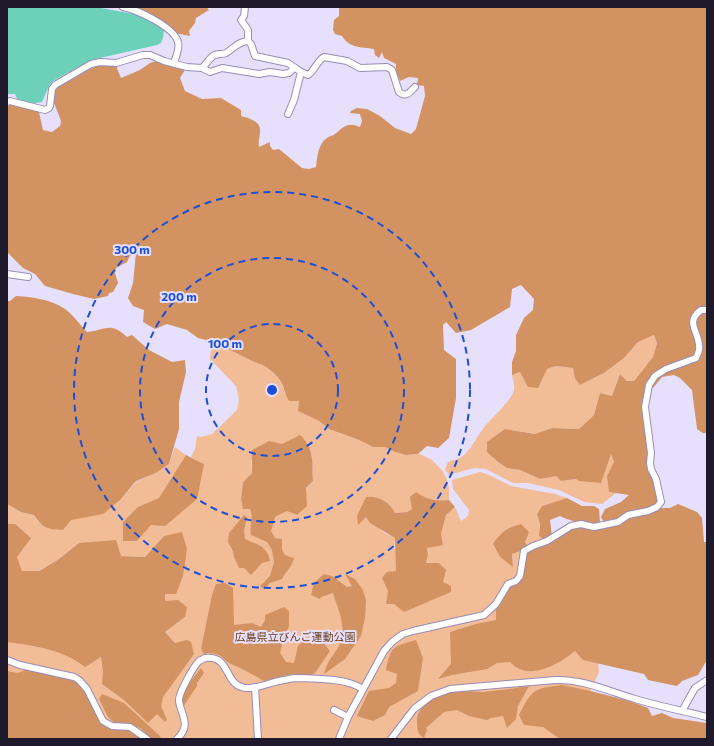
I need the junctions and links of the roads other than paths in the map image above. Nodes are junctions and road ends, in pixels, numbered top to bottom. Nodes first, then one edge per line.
1 (123, 7) edge
2 (245, 7) edge
3 (248, 41) junction
4 (174, 63) junction
5 (202, 68) junction
6 (294, 68) junction
7 (301, 72) junction
8 (414, 87) dead end
9 (7, 102) edge
10 (288, 114) dead end
11 (7, 274) edge
12 (28, 277) dead end
13 (707, 310) edge
14 (7, 660) edge
15 (707, 680) edge
16 (255, 687) junction
17 (363, 689) junction
18 (334, 710) dead end
19 (682, 711) junction
20 (348, 717) junction
21 (707, 717) edge
22 (147, 739) edge
23 (177, 739) edge
24 (258, 739) edge
25 (340, 739) edge
26 (391, 739) edge

1 - 4 street
2 - 3 street
3 - 5 street
3 - 6 street
4 - 5 street
4 - 9 street
5 - 6 street
6 - 7 street
7 - 8 street
7 - 10 street
11 - 12 street
13 - 17 street
14 - 22 street
15 - 19 street
16 - 17 street
16 - 23 street
16 - 24 street
17 - 20 street
18 - 20 street
19 - 21 street
19 - 26 street
20 - 25 street

